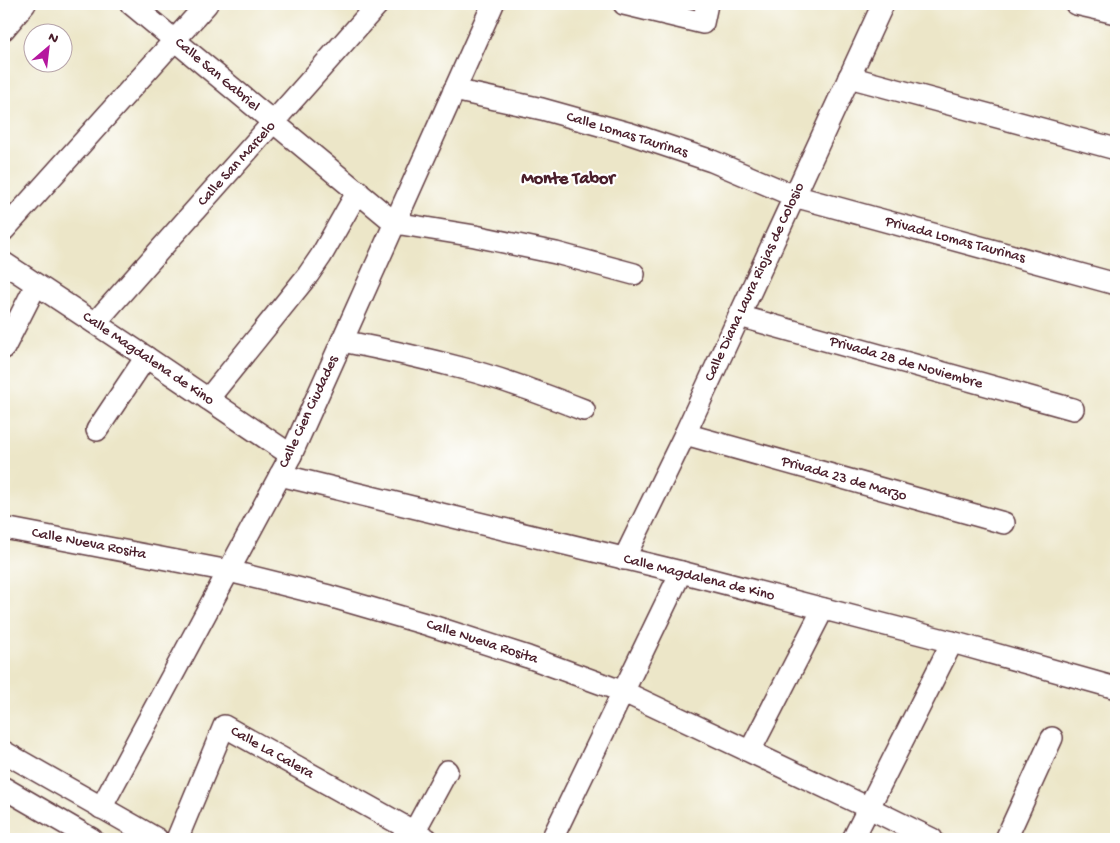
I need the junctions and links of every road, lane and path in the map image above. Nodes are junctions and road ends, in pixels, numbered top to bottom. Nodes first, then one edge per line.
1 (26, 4) edge
2 (131, 4) edge
3 (206, 4) edge
4 (378, 4) edge
5 (493, 4) edge
6 (624, 4) edge
7 (707, 4) edge
8 (883, 4) edge
9 (1076, 4) edge
10 (1116, 13) edge
11 (4, 29) edge
12 (174, 40) junction
13 (849, 78) junction
14 (454, 90) junction
15 (274, 122) junction
16 (1116, 149) edge
17 (358, 191) junction
18 (794, 196) junction
19 (395, 223) junction
20 (4, 230) edge
21 (4, 264) edge
22 (634, 274) dead end
23 (1116, 284) edge
24 (36, 285) junction
25 (739, 316) junction
26 (95, 324) junction
27 (342, 341) junction
28 (4, 348) edge
29 (146, 357) junction
30 (208, 399) junction
31 (1073, 409) dead end
32 (584, 410) dead end
33 (97, 430) dead end
34 (685, 434) junction
35 (291, 455) junction
36 (280, 475) junction
37 (1004, 523) dead end
38 (4, 528) edge
39 (624, 559) junction
40 (228, 571) junction
41 (681, 572) junction
42 (823, 609) junction
43 (952, 642) junction
44 (1116, 688) edge
45 (624, 692) junction
46 (1052, 738) dead end
47 (750, 751) junction
48 (4, 752) edge
49 (447, 771) dead end
50 (4, 788) edge
51 (102, 808) junction
52 (869, 808) junction
53 (130, 832) edge
54 (421, 836) edge
55 (92, 839) edge
56 (157, 839) edge
57 (177, 839) edge
58 (552, 839) edge
59 (853, 839) edge
60 (932, 839) edge
61 (1006, 839) edge

1 - 11 street
2 - 12 street, Calle San Gabriel
3 - 12 street
4 - 15 street, Calle San Marcelo
5 - 14 street, Calle Cien Ciudades
6 - 7 street
8 - 13 street, Calle Diana Laura Riojas de Colosio
9 - 10 street
12 - 15 street, Calle San Gabriel
12 - 20 street
13 - 16 street
13 - 18 street, Calle Diana Laura Riojas de Colosio
14 - 18 street, Calle Lomas Taurinas
14 - 19 street, Calle Cien Ciudades
15 - 17 street, Calle San Gabriel
15 - 26 street, Calle San Marcelo
17 - 19 street, Calle San Gabriel
17 - 30 street
18 - 23 street, Privada Lomas Taurinas
18 - 25 street, Calle Diana Laura Riojas de Colosio
19 - 22 street
19 - 27 street, Calle Cien Ciudades
21 - 24 street, Calle Magdalena de Kino
24 - 26 street, Calle Magdalena de Kino
24 - 28 street
25 - 31 street, Privada 28 de Noviembre
25 - 34 street, Calle Diana Laura Riojas de Colosio
26 - 29 street, Calle Magdalena de Kino
27 - 32 street
27 - 35 street, Calle Cien Ciudades
29 - 30 street, Calle Magdalena de Kino
29 - 33 street
30 - 35 street, Calle Magdalena de Kino
34 - 37 street, Privada 23 de Marzo
34 - 39 street, Calle Diana Laura Riojas de Colosio
35 - 36 street, Calle Cien Ciudades
36 - 39 street, Calle Magdalena de Kino
36 - 40 street, Calle Cien Ciudades
38 - 40 street, Calle Nueva Rosita
39 - 41 street, Calle Magdalena de Kino
40 - 45 street, Calle Nueva Rosita
40 - 51 street, Calle Cien Ciudades
41 - 42 street, Calle Magdalena de Kino
41 - 45 street
42 - 43 street, Calle Magdalena de Kino
42 - 47 street
43 - 44 street, Calle Magdalena de Kino
43 - 52 street
45 - 47 street, Calle Nueva Rosita
45 - 58 street
46 - 61 street
47 - 52 street, Calle Nueva Rosita
48 - 51 street
49 - 54 street
50 - 55 street
51 - 53 street
52 - 59 street
52 - 60 street, Calle Nueva Rosita
53 - 56 street
54 - 57 street, Calle La Calera

